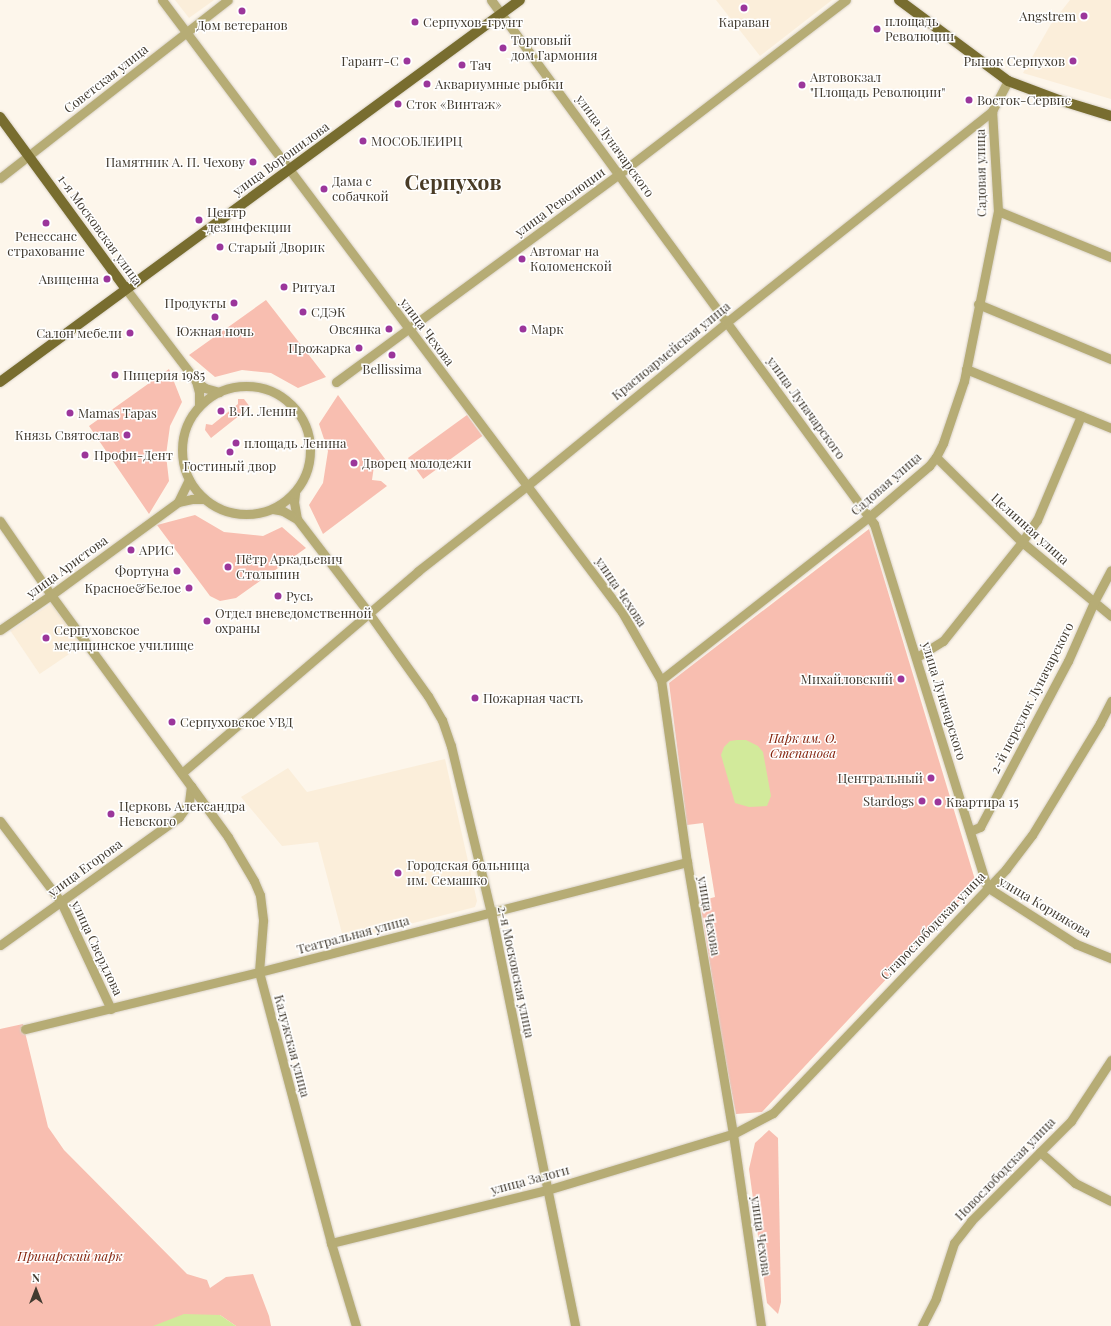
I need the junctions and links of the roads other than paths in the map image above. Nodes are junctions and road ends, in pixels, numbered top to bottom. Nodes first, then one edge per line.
1 (162, 0) edge
2 (228, 0) edge
3 (491, 0) edge
4 (520, 0) edge
5 (846, 0) edge
6 (899, 0) edge
7 (501, 13) junction
8 (186, 33) junction
9 (1008, 81) junction
10 (992, 111) junction
11 (1111, 116) edge
12 (0, 117) edge
13 (29, 155) junction
14 (289, 170) junction
15 (619, 174) junction
16 (0, 178) edge
17 (998, 211) junction
18 (1111, 257) edge
19 (126, 289) junction
20 (978, 304) junction
21 (727, 322) junction
22 (408, 330) junction
23 (1111, 359) edge
24 (966, 369) junction
25 (196, 381) junction
26 (0, 382) edge
27 (336, 382) dead end
28 (219, 392) junction
29 (199, 406) junction
30 (1081, 416) junction
31 (1111, 428) edge
32 (936, 457) junction
33 (189, 479) junction
34 (528, 485) junction
35 (295, 493) junction
36 (204, 499) junction
37 (178, 502) junction
38 (273, 509) junction
39 (869, 517) junction
40 (297, 519) junction
41 (0, 521) edge
42 (1022, 542) junction
43 (1111, 570) edge
44 (51, 595) junction
45 (1094, 602) junction
46 (368, 612) junction
47 (1111, 616) edge
48 (0, 630) edge
49 (917, 657) junction
50 (661, 680) junction
51 (1111, 700) edge
52 (183, 772) junction
53 (192, 786) junction
54 (0, 821) edge
55 (970, 831) junction
56 (687, 862) junction
57 (987, 887) junction
58 (61, 902) junction
59 (491, 912) junction
60 (0, 945) edge
61 (1111, 958) edge
62 (259, 972) junction
63 (111, 1009) junction
64 (24, 1029) dead end
65 (1111, 1060) edge
66 (733, 1134) junction
67 (1040, 1152) junction
68 (547, 1190) junction
69 (1111, 1201) edge
70 (331, 1242) junction
71 (356, 1326) edge
72 (575, 1326) edge
73 (761, 1326) edge
74 (922, 1326) edge

1 - 8 street, улица Чехова
2 - 8 street, Советская улица
3 - 7 street, улица Луначарского
4 - 7 main road, улица Ворошилова
5 - 15 street, улица Революции
6 - 9 main road
7 - 14 main road, улица Ворошилова
7 - 15 street, улица Луначарского
8 - 13 street, Советская улица
8 - 14 street, улица Чехова
9 - 10 street, Садовая улица
9 - 11 main road
10 - 17 street, Садовая улица
10 - 21 street, Красноармейская улица
12 - 13 main road, 1-я Московская улица
13 - 16 street, Советская улица
13 - 19 main road, 1-я Московская улица
14 - 19 main road, улица Ворошилова
14 - 22 street, улица Чехова
15 - 21 street, улица Луначарского
15 - 22 street, улица Революции
17 - 18 street
17 - 20 street, Садовая улица
19 - 25 street, 1-я Московская улица
19 - 26 main road, улица Ворошилова
20 - 23 street
20 - 24 street, Садовая улица
21 - 34 street, Красноармейская улица
21 - 39 street, улица Луначарского
22 - 27 street, улица Революции
22 - 34 street, улица Чехова
24 - 30 street
24 - 32 street, Садовая улица
25 - 28 street
25 - 29 street
28 - 29 street
28 - 35 street
29 - 33 street
30 - 31 street
30 - 42 street
32 - 39 street, Садовая улица
32 - 42 street, Целинная улица
33 - 36 street
33 - 37 street
34 - 46 street, Красноармейская улица
34 - 50 street, улица Чехова
35 - 38 street
35 - 40 street
36 - 37 street
36 - 38 street
37 - 44 street, улица Аристова
38 - 40 street
39 - 49 street, улица Луначарского
39 - 50 street, Садовая улица
40 - 46 street, 2-я Московская улица
41 - 44 street
42 - 45 street, Целинная улица
42 - 49 street
43 - 45 street, 2-й переулок Луначарского
44 - 48 street, улица Аристова
44 - 52 street
45 - 47 street, Целинная улица
45 - 55 street, 2-й переулок Луначарского
46 - 52 street
46 - 59 street, 2-я Московская улица
49 - 55 street, улица Луначарского
50 - 56 street, улица Чехова
51 - 57 street, Старослободская улица
52 - 53 street
53 - 58 street, улица Егорова
53 - 62 street, Калужская улица
54 - 58 street, улица Свердлова
55 - 57 street, улица Луначарского
56 - 59 street, Театральная улица
56 - 66 street, улица Чехова
57 - 61 street, улица Корнякова
57 - 66 street, Старослободская улица
58 - 60 street, улица Егорова
58 - 63 street, улица Свердлова
59 - 62 street, Театральная улица
59 - 68 street, 2-я Московская улица
62 - 63 street, Театральная улица
62 - 70 street, Калужская улица
63 - 64 street, Театральная улица
65 - 67 street, Новослободская улица
66 - 68 street, улица Залоги
66 - 73 street, улица Чехова
67 - 69 street
67 - 74 street, Новослободская улица
68 - 70 street, улица Залоги
68 - 72 street, 2-я Московская улица
70 - 71 street, Калужская улица

